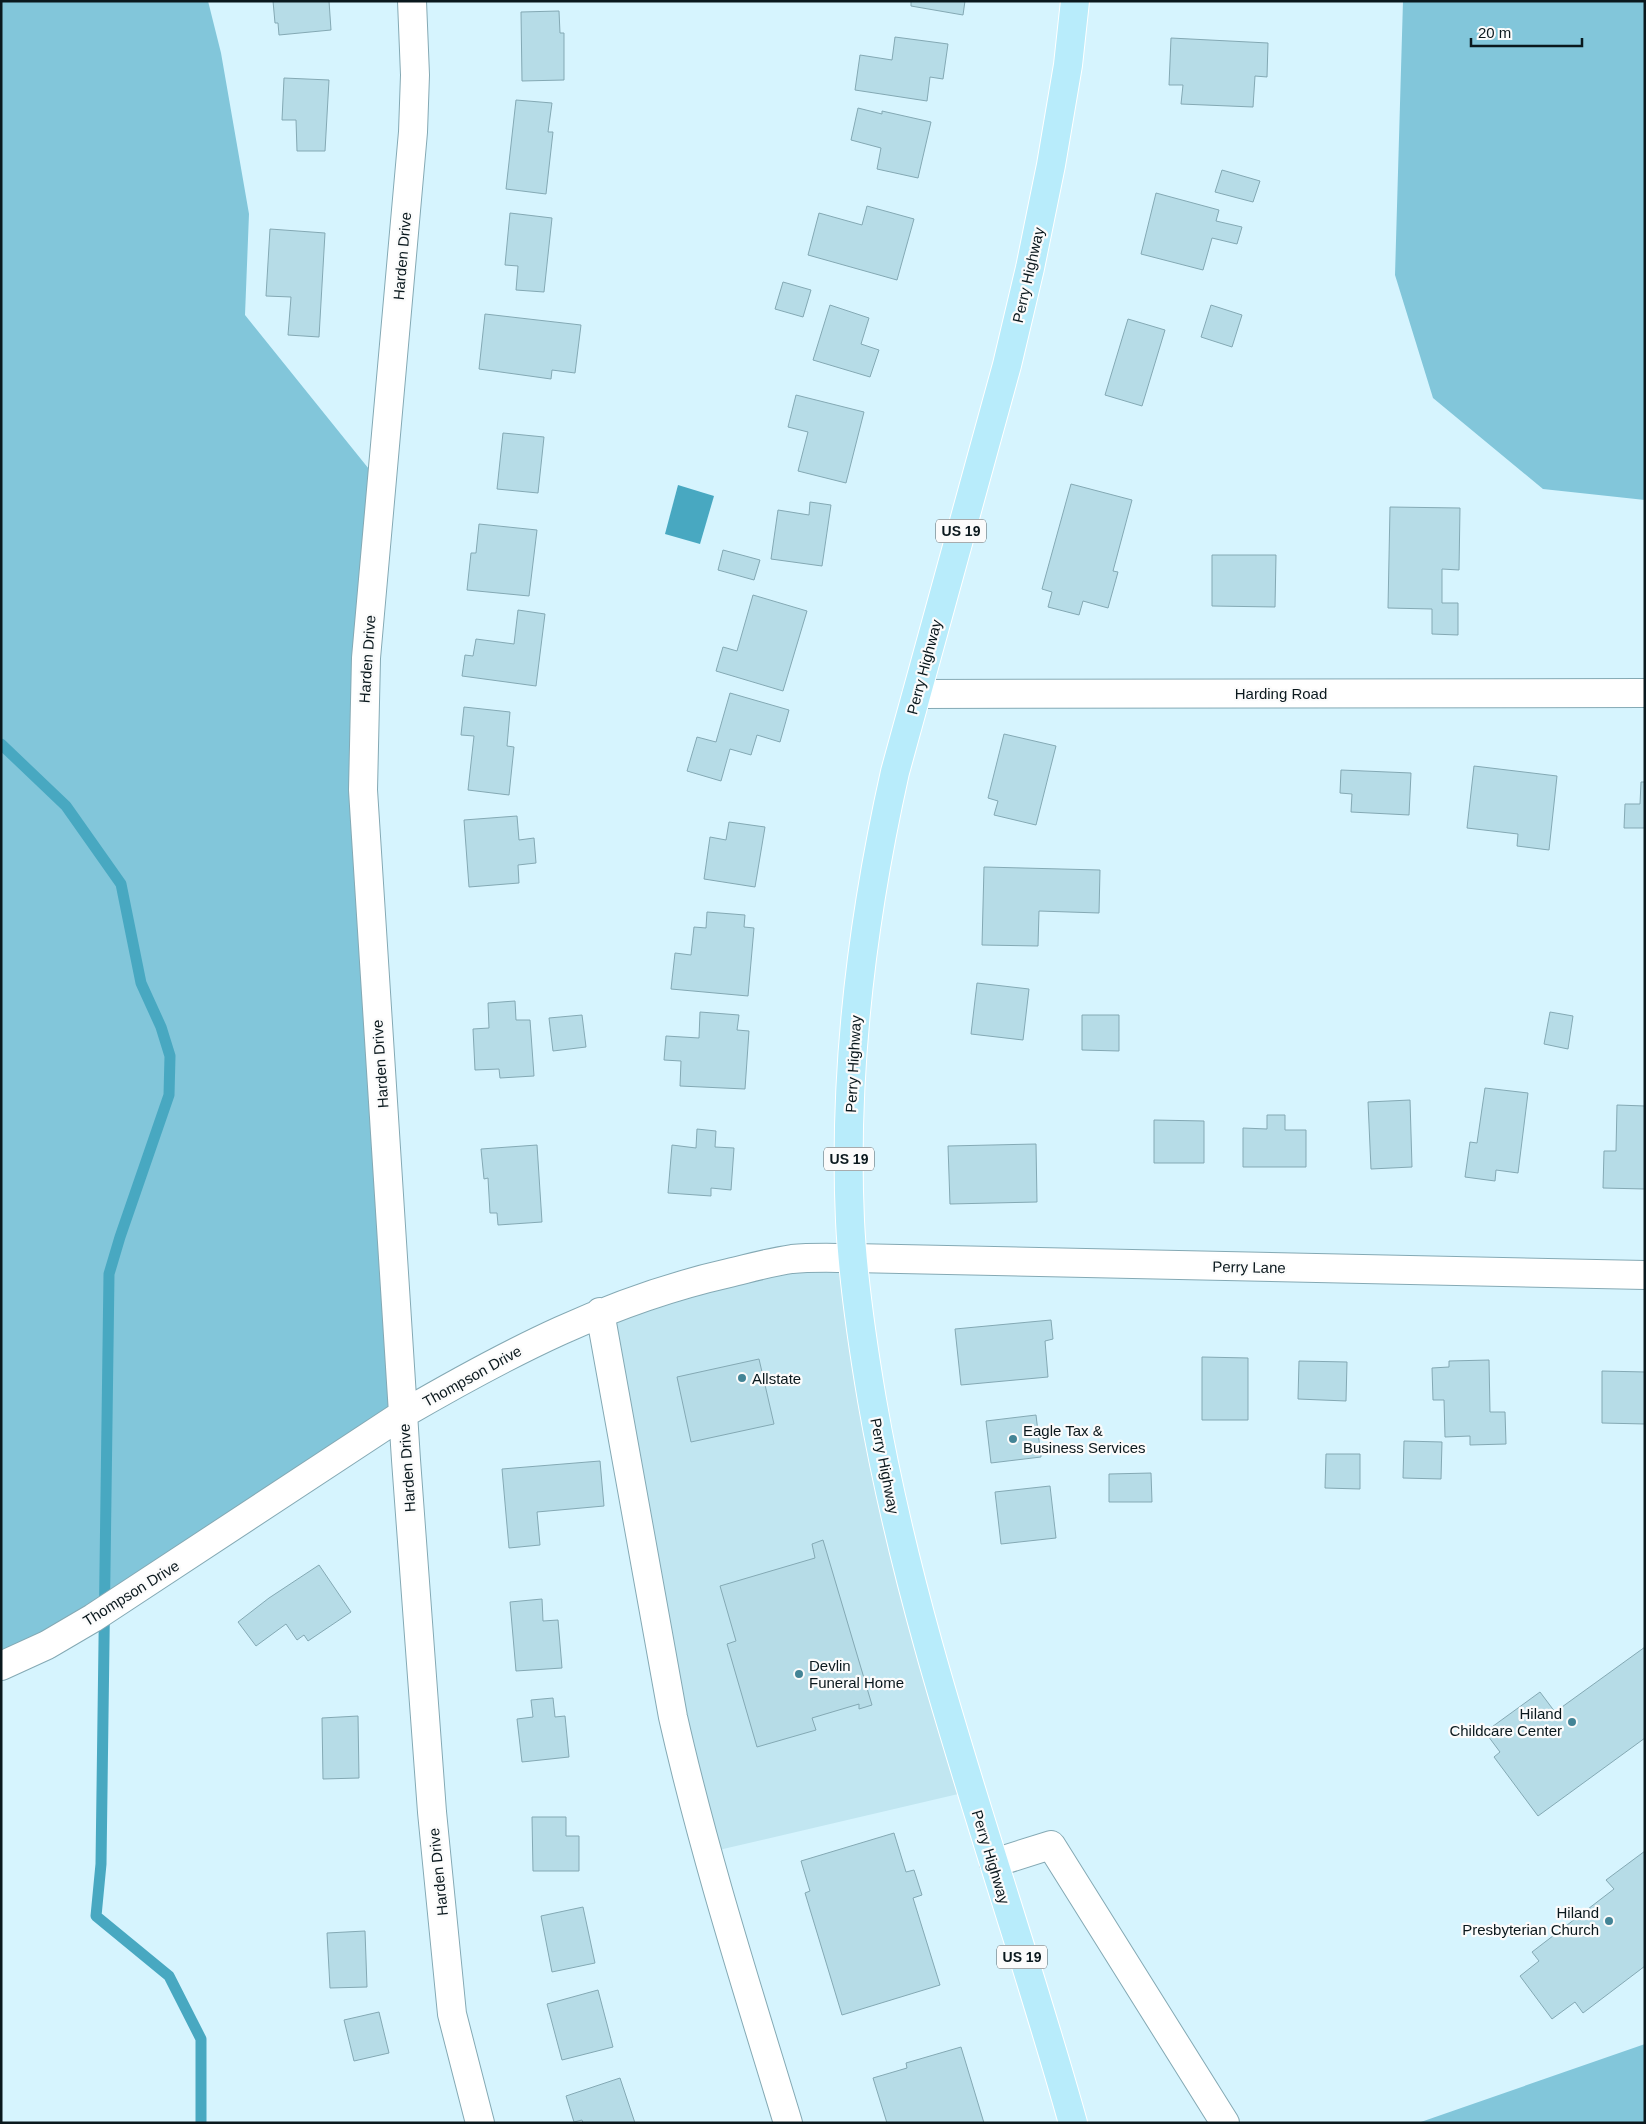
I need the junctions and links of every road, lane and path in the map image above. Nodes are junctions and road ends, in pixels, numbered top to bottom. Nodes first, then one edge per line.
1 (412, 1) edge
2 (1075, 1) edge
3 (1645, 693) edge
4 (917, 694) junction
5 (853, 1258) junction
6 (1645, 1275) edge
7 (600, 1312) junction
8 (403, 1414) junction
9 (1, 1666) edge
10 (994, 1863) junction
11 (480, 2123) edge
12 (788, 2123) edge
13 (1073, 2123) edge
14 (1225, 2123) edge

1 - 8 street, Harden Drive
2 - 4 main road, Perry Highway / US 19
3 - 4 street, Harding Road
4 - 5 main road, Perry Highway / US 19
5 - 6 street, Perry Lane
5 - 7 street, Thompson Drive
5 - 10 main road, Perry Highway / US 19
7 - 8 street, Thompson Drive
7 - 12 street
8 - 9 street, Thompson Drive
8 - 11 street, Harden Drive
10 - 13 main road, Perry Highway / US 19
10 - 14 street

